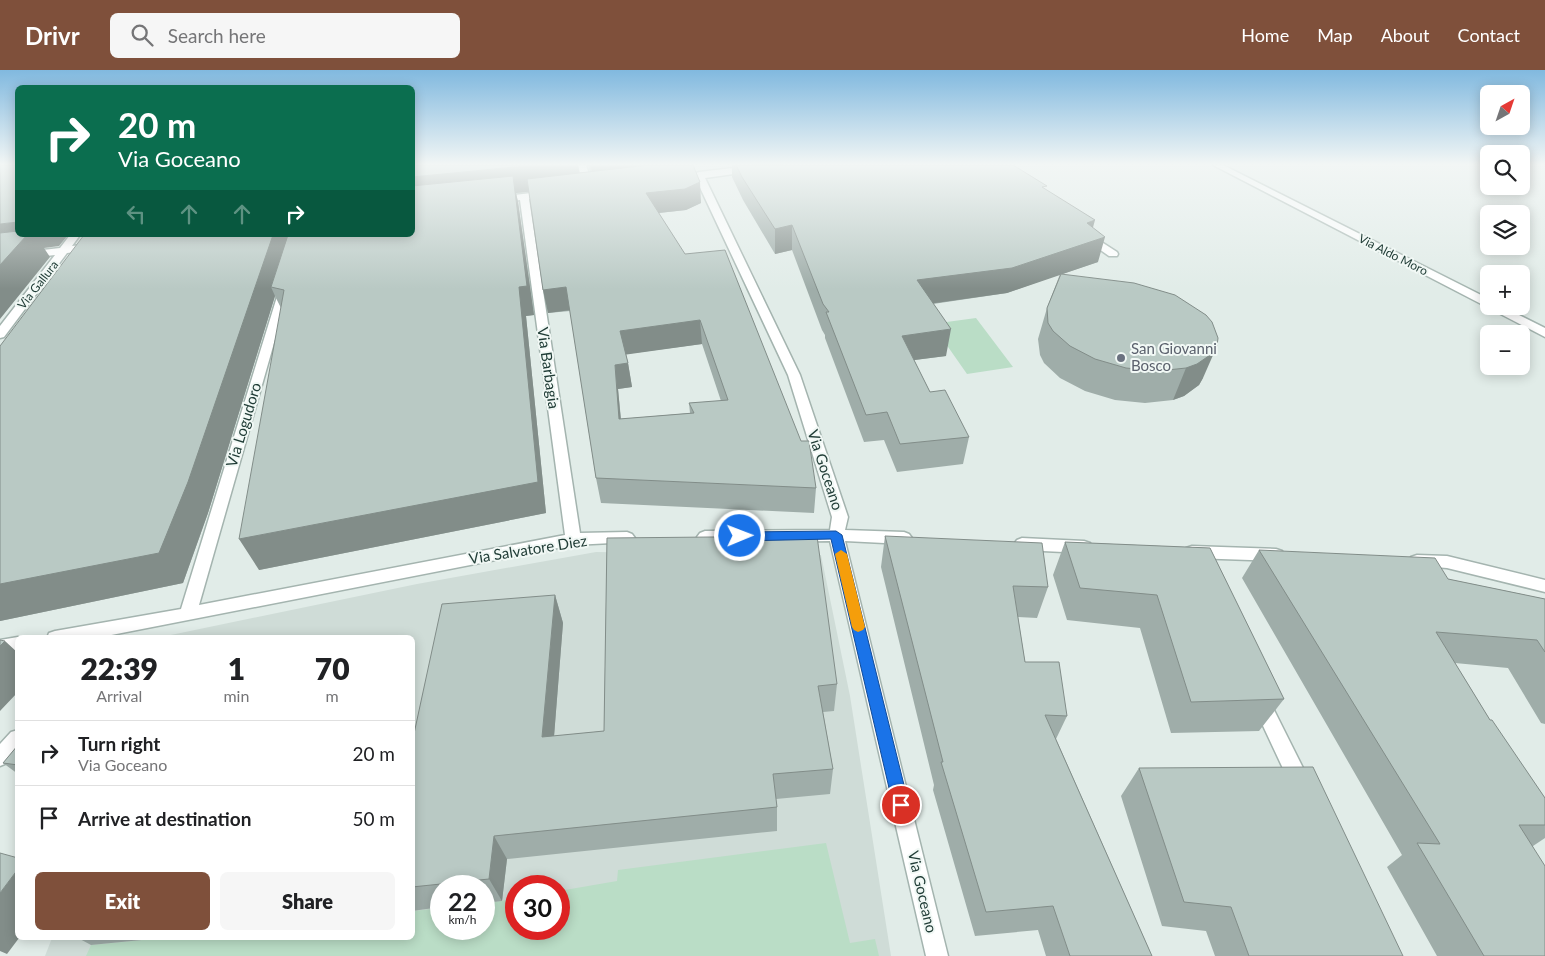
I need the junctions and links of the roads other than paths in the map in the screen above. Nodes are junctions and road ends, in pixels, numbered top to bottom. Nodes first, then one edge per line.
1 (525, 206) edge
2 (713, 206) edge
3 (1298, 206) edge
4 (1074, 226) edge
5 (74, 237) edge
6 (104, 246) edge
7 (65, 250) junction
8 (1114, 254) dead end
9 (0, 258) edge
10 (290, 273) edge
11 (1480, 299) edge
12 (1509, 315) edge
13 (0, 334) edge
14 (1545, 334) edge
15 (836, 535) junction
16 (688, 537) edge
17 (639, 538) edge
18 (924, 539) edge
19 (573, 540) junction
20 (1003, 543) edge
21 (1101, 548) edge
22 (1288, 556) edge
23 (1398, 560) edge
24 (1199, 572) edge
25 (1545, 586) edge
26 (188, 614) junction
27 (113, 632) edge
28 (84, 635) edge
29 (15, 644) edge
30 (0, 646) edge
31 (1254, 688) edge
32 (15, 741) edge
33 (0, 757) edge
34 (1310, 804) edge
35 (937, 956) edge

1 - 19 street, Via Barbagia
2 - 15 street, Via Goceano
3 - 11 street, Via Aldo Moro
4 - 8 street
5 - 7 street, Via Gallura
6 - 7 street
7 - 9 street
7 - 13 street, Via Gallura
10 - 26 street, Via Logudoro
12 - 14 street
15 - 16 street
15 - 18 street
15 - 35 street, Via Goceano
17 - 19 street, Via Salvatore Diez
19 - 26 street, Via Salvatore Diez
20 - 21 street
22 - 24 street
23 - 25 street
26 - 27 street, Via Salvatore Diez
27 - 28 street, Via Salvatore Diez
29 - 30 street
31 - 34 street
32 - 33 street

